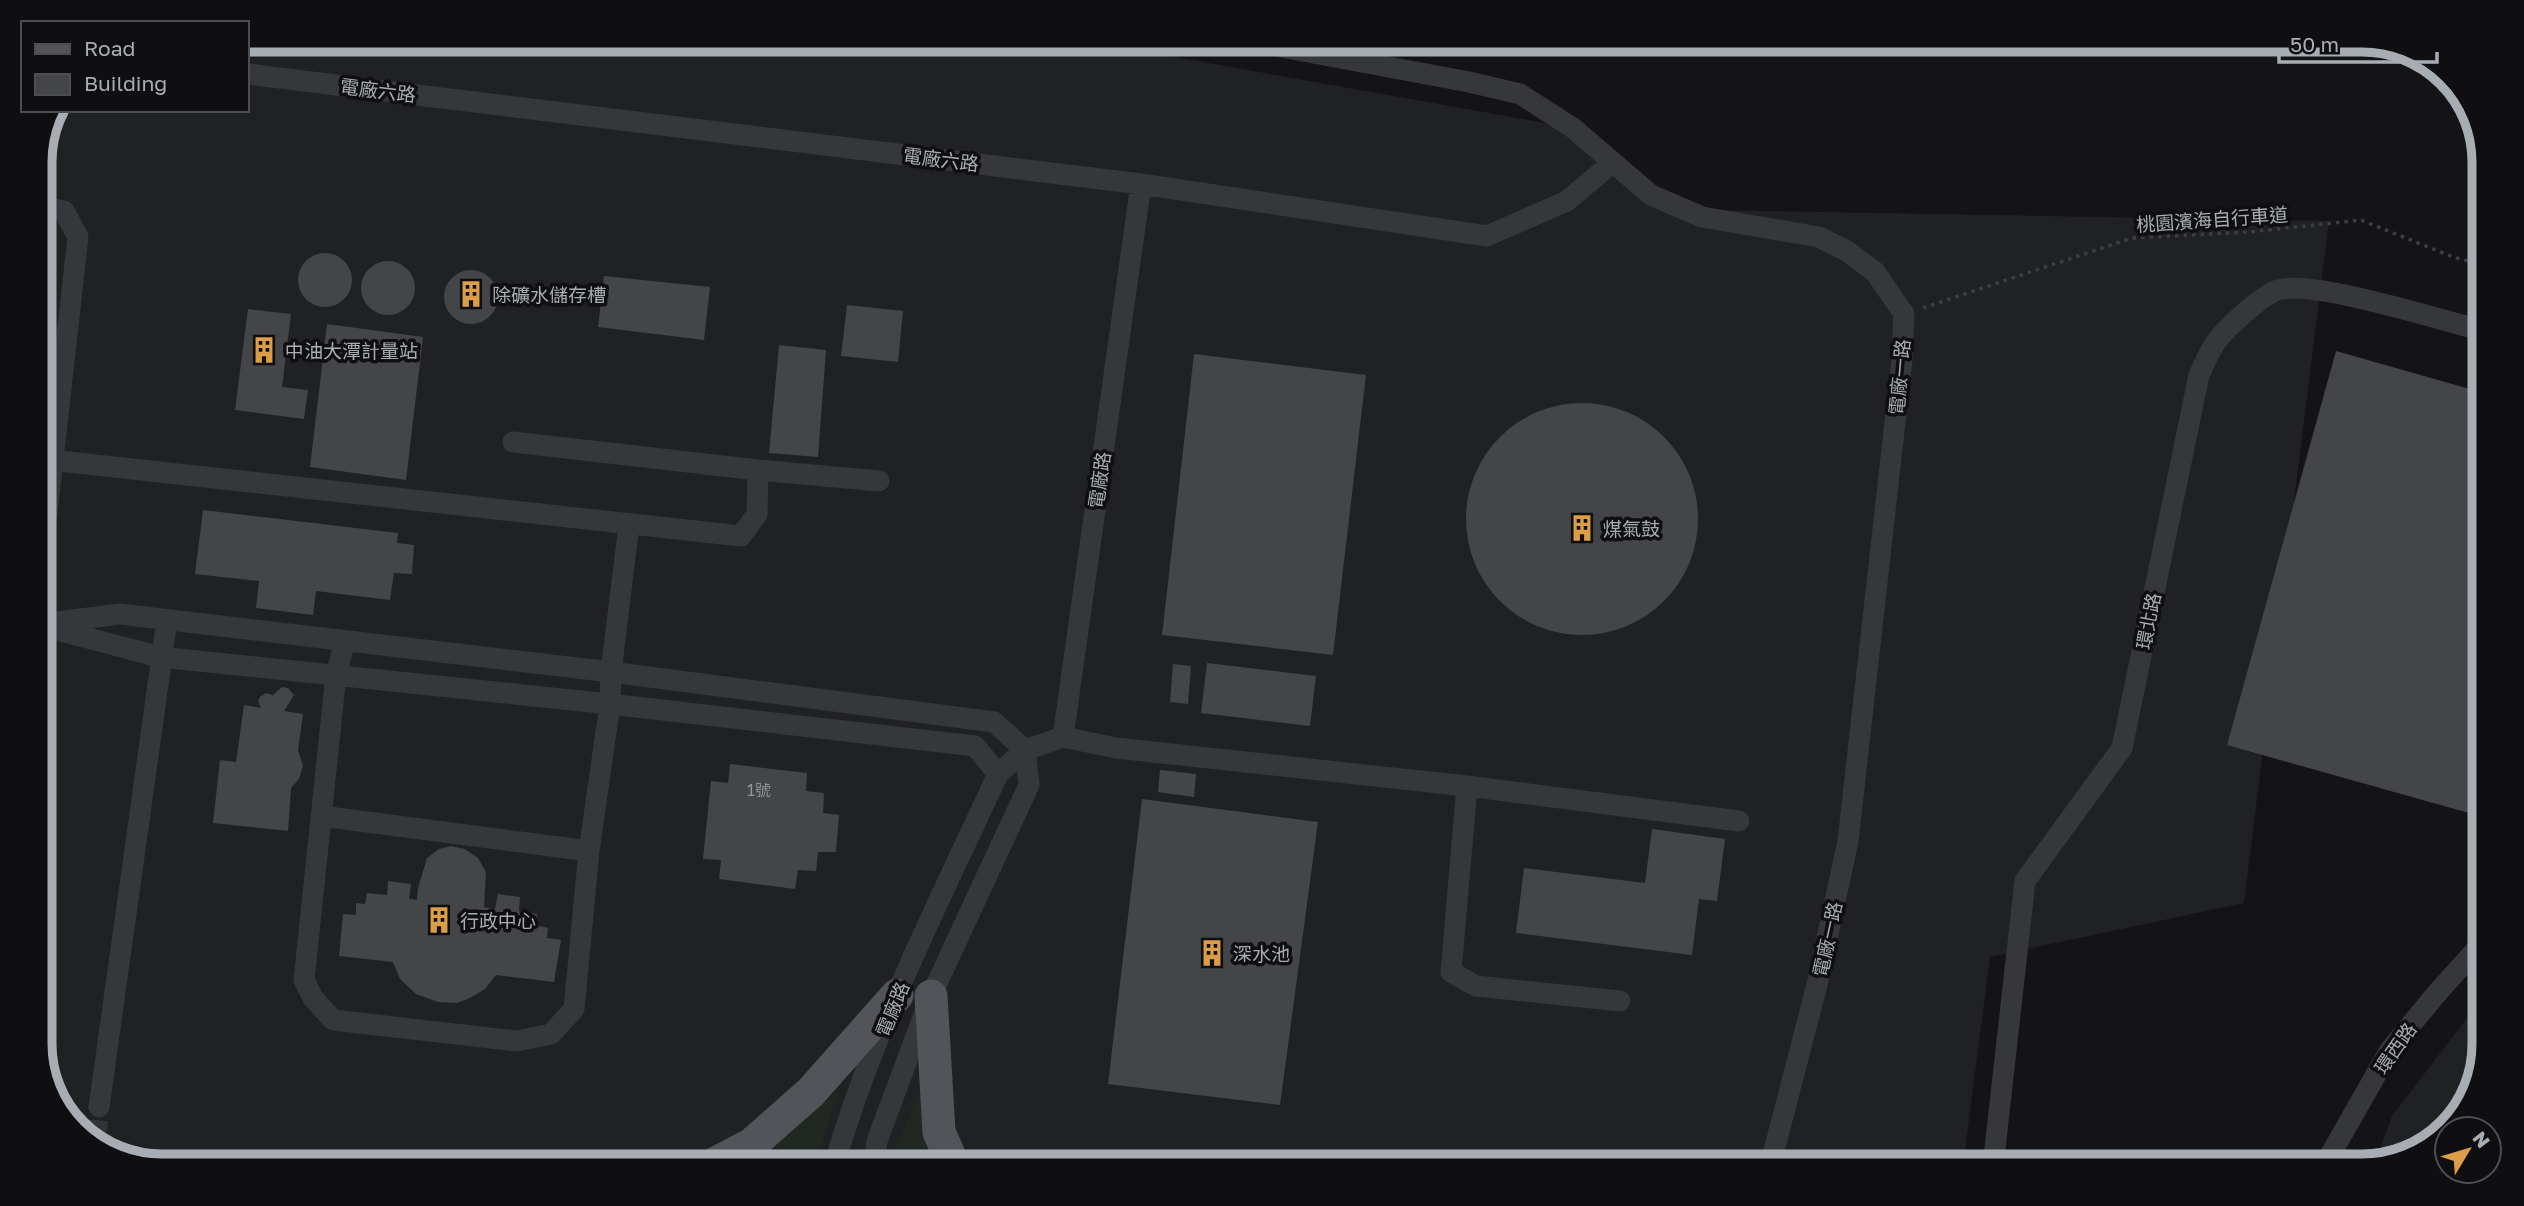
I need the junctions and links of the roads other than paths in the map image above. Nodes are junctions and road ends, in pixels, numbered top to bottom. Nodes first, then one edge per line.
1 (1308, 52) edge
2 (248, 74) edge
3 (1613, 162) junction
4 (1141, 184) junction
5 (53, 209) edge
6 (2471, 328) edge
7 (53, 410) edge
8 (513, 442) dead end
9 (53, 460) edge
10 (758, 470) junction
11 (878, 481) dead end
12 (629, 524) junction
13 (167, 620) junction
14 (53, 623) edge
15 (53, 628) edge
16 (345, 641) junction
17 (160, 657) junction
18 (611, 672) junction
19 (336, 675) junction
20 (610, 704) junction
21 (1063, 737) junction
22 (1025, 750) junction
23 (998, 774) junction
24 (1467, 786) junction
25 (321, 816) junction
26 (1739, 821) dead end
27 (589, 851) junction
28 (2472, 954) edge
29 (897, 995) junction
30 (931, 996) junction
31 (1620, 1001) dead end
32 (99, 1107) tunnel mouth
33 (733, 1154) edge
34 (838, 1154) edge
35 (875, 1154) edge
36 (949, 1154) edge
37 (1773, 1154) edge
38 (1994, 1154) edge
39 (2331, 1154) edge

1 - 3 street, 電廠一路
2 - 4 street, 電廠六路
3 - 4 street, 電廠六路
3 - 37 street, 電廠一路
4 - 21 street, 電廠路
5 - 7 street
6 - 38 street, 環北路
8 - 10 street
9 - 12 street
10 - 11 street
10 - 12 street
12 - 18 street
13 - 14 street
13 - 16 street
13 - 17 street
15 - 17 street
16 - 18 street
16 - 19 street
17 - 19 street
17 - 32 street
18 - 20 street
18 - 22 street
19 - 20 street
19 - 25 street
20 - 23 street
20 - 27 street
21 - 22 street, 電廠路
21 - 24 street
22 - 23 street, 電廠路
22 - 30 street, 電廠路
23 - 29 street, 電廠路
24 - 26 street
24 - 31 street
25 - 27 street
25 - 27 street
28 - 39 street, 環西路
29 - 33 main road
29 - 34 street, 電廠路
30 - 35 street, 電廠路
30 - 36 main road

